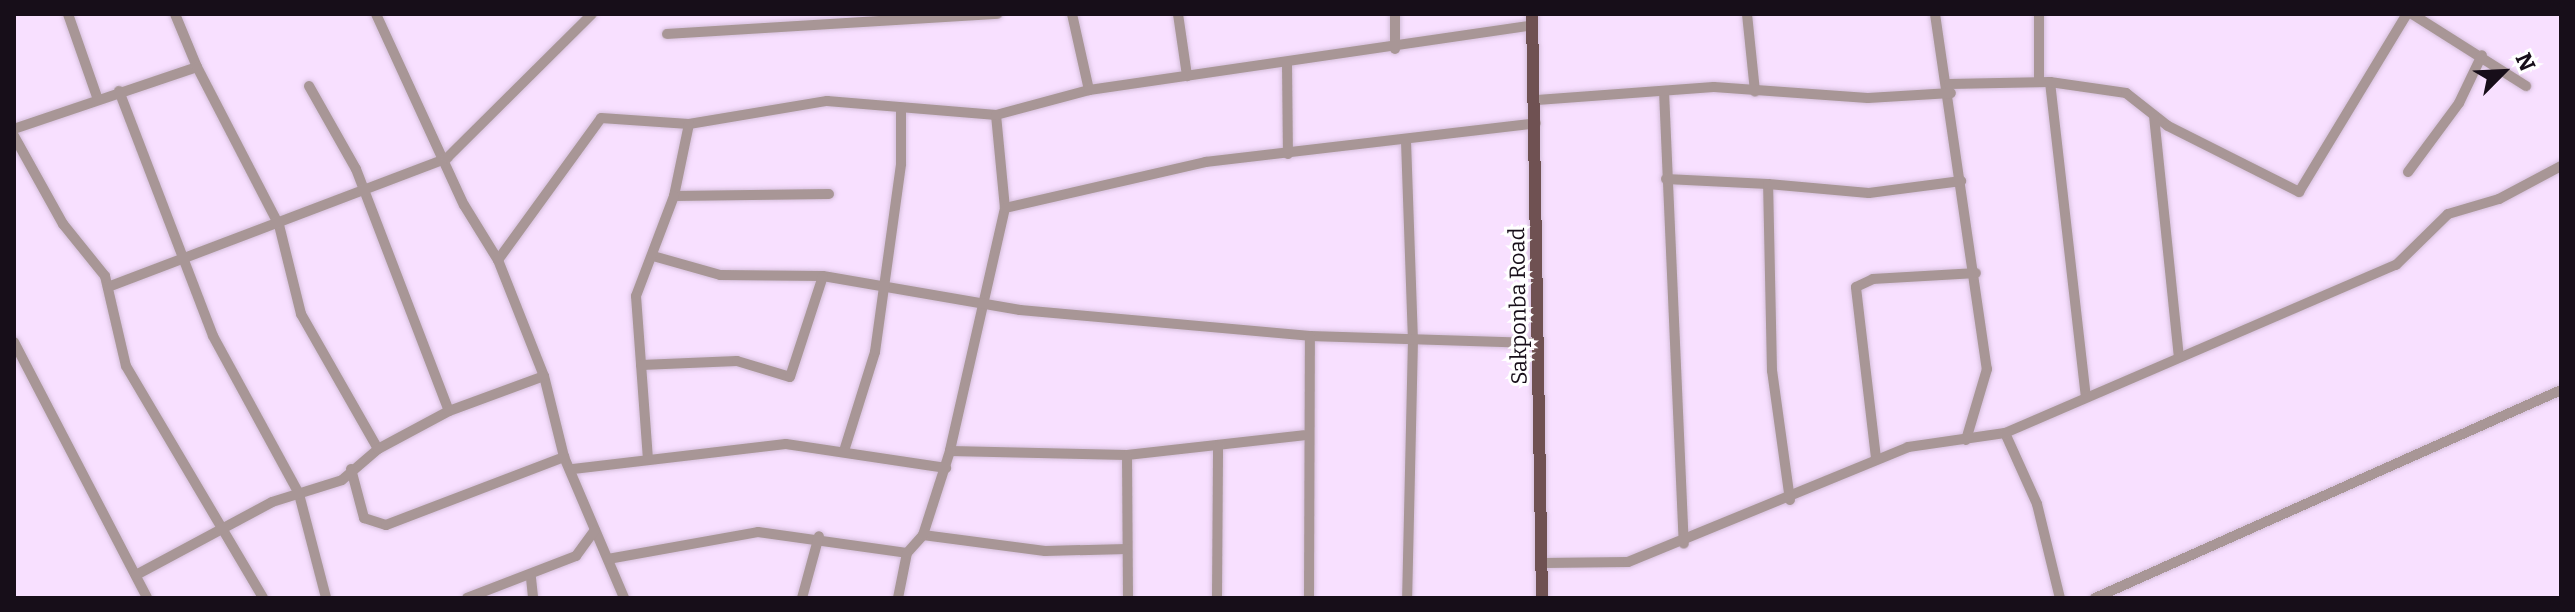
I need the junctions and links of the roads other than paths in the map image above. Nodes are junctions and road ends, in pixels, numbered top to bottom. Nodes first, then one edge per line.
1 (68, 14) edge
2 (175, 14) edge
3 (376, 14) edge
4 (592, 14) edge
5 (997, 14) edge
6 (1072, 14) edge
7 (1178, 14) edge
8 (1395, 14) edge
9 (1747, 14) edge
10 (1935, 14) edge
11 (2039, 14) edge
12 (2409, 14) edge
13 (1532, 20) edge
14 (667, 34) dead end
15 (1395, 49) junction
16 (2482, 55) junction
17 (1287, 63) junction
18 (197, 67) junction
19 (1187, 76) junction
20 (2045, 82) junction
21 (309, 86) dead end
22 (2526, 86) dead end
23 (1950, 88) junction
24 (1089, 90) junction
25 (119, 91) junction
26 (1664, 91) junction
27 (1755, 92) junction
28 (97, 97) junction
29 (1537, 100) junction
30 (901, 108) junction
31 (996, 115) junction
32 (2154, 116) junction
33 (1536, 123) junction
34 (689, 124) junction
35 (14, 129) edge
36 (14, 136) edge
37 (1406, 141) junction
38 (1288, 154) junction
39 (447, 158) junction
40 (2561, 166) edge
41 (2408, 172) dead end
42 (1666, 179) junction
43 (1961, 181) junction
44 (1768, 184) junction
45 (364, 191) junction
46 (829, 194) dead end
47 (674, 196) junction
48 (1005, 208) junction
49 (279, 225) junction
50 (653, 256) junction
51 (498, 260) junction
52 (186, 261) junction
53 (1976, 273) junction
54 (823, 276) junction
55 (885, 285) junction
56 (108, 287) junction
57 (982, 303) junction
58 (1310, 336) junction
59 (1413, 339) junction
60 (14, 342) edge
61 (1539, 343) junction
62 (2179, 357) junction
63 (641, 365) junction
64 (544, 376) junction
65 (2561, 390) edge
66 (2086, 397) junction
67 (449, 411) junction
68 (2005, 433) junction
69 (1304, 435) junction
70 (1966, 440) junction
71 (1218, 446) junction
72 (378, 449) junction
73 (844, 451) junction
74 (950, 451) junction
75 (1127, 455) junction
76 (564, 457) junction
77 (648, 458) junction
78 (1876, 458) junction
79 (594, 467) junction
80 (946, 468) junction
81 (351, 469) junction
82 (573, 469) junction
83 (581, 488) junction
84 (299, 494) junction
85 (1790, 500) junction
86 (220, 525) junction
87 (595, 530) junction
88 (923, 535) junction
89 (819, 536) junction
90 (1684, 544) junction
91 (1127, 549) junction
92 (907, 553) junction
93 (608, 559) junction
94 (1543, 563) junction
95 (136, 575) junction
96 (531, 578) junction
97 (475, 597) edge
98 (147, 598) edge
99 (263, 598) edge
100 (326, 598) edge
101 (533, 598) edge
102 (624, 598) edge
103 (802, 598) edge
104 (898, 598) edge
105 (1128, 598) edge
106 (1217, 598) edge
107 (1309, 598) edge
108 (1407, 598) edge
109 (1542, 598) edge
110 (2060, 598) edge
111 (2095, 598) edge

1 - 28 street
2 - 18 street
3 - 39 street
4 - 39 street
5 - 14 street
6 - 24 street
7 - 19 street
8 - 15 street
9 - 27 street
10 - 23 street
11 - 20 street
12 - 16 street
12 - 32 street
13 - 15 street
13 - 29 main road, Sakponba Road
15 - 17 street
16 - 22 street
16 - 41 street
17 - 19 street
17 - 38 street
18 - 25 street
18 - 49 street
19 - 24 street
20 - 23 street
20 - 32 street
20 - 66 street
21 - 45 street
23 - 27 street
23 - 43 street
24 - 31 street
25 - 28 street
25 - 52 street
26 - 27 street
26 - 29 street
26 - 42 street
28 - 35 street
29 - 33 main road, Sakponba Road
30 - 31 street
30 - 34 street
30 - 55 street
31 - 48 street
32 - 62 street
33 - 37 street
33 - 61 main road, Sakponba Road
34 - 47 street
34 - 51 street
36 - 56 street
37 - 38 street
37 - 59 street
38 - 48 street
39 - 45 street
39 - 51 street
40 - 62 street
42 - 44 street
42 - 90 street
43 - 44 street
43 - 53 street
44 - 85 street
45 - 49 street
45 - 67 street
46 - 47 street
47 - 50 street
48 - 57 street
49 - 52 street
49 - 72 street
50 - 54 street
50 - 63 street
51 - 64 street
52 - 56 street
52 - 84 street
53 - 70 street
53 - 78 street
54 - 55 street
54 - 63 street
55 - 57 street
55 - 73 street
56 - 86 street
57 - 58 street
57 - 74 street
58 - 59 street
58 - 69 street
59 - 61 street
59 - 108 street
60 - 95 street
61 - 94 main road, Sakponba Road
62 - 66 street
63 - 77 street
64 - 67 street
64 - 76 street
65 - 111 street
66 - 68 street
67 - 72 street
68 - 70 street
68 - 110 street
69 - 71 street
69 - 107 street
70 - 78 street
71 - 75 street
71 - 106 street
72 - 81 street
73 - 77 street
73 - 80 street
74 - 75 street
74 - 80 street
75 - 91 street
76 - 81 street
76 - 82 street
77 - 79 street
78 - 85 street
79 - 82 street
79 - 83 street
80 - 88 street
81 - 84 street
82 - 83 street
83 - 87 street
84 - 86 street
84 - 100 street
85 - 90 street
86 - 95 street
86 - 99 street
87 - 93 street
87 - 96 street
88 - 91 street
88 - 92 street
89 - 92 street
89 - 93 street
89 - 103 street
90 - 94 street
91 - 105 street
92 - 104 street
93 - 102 street
94 - 109 main road, Sakponba Road
95 - 98 street
96 - 97 street
96 - 101 street

